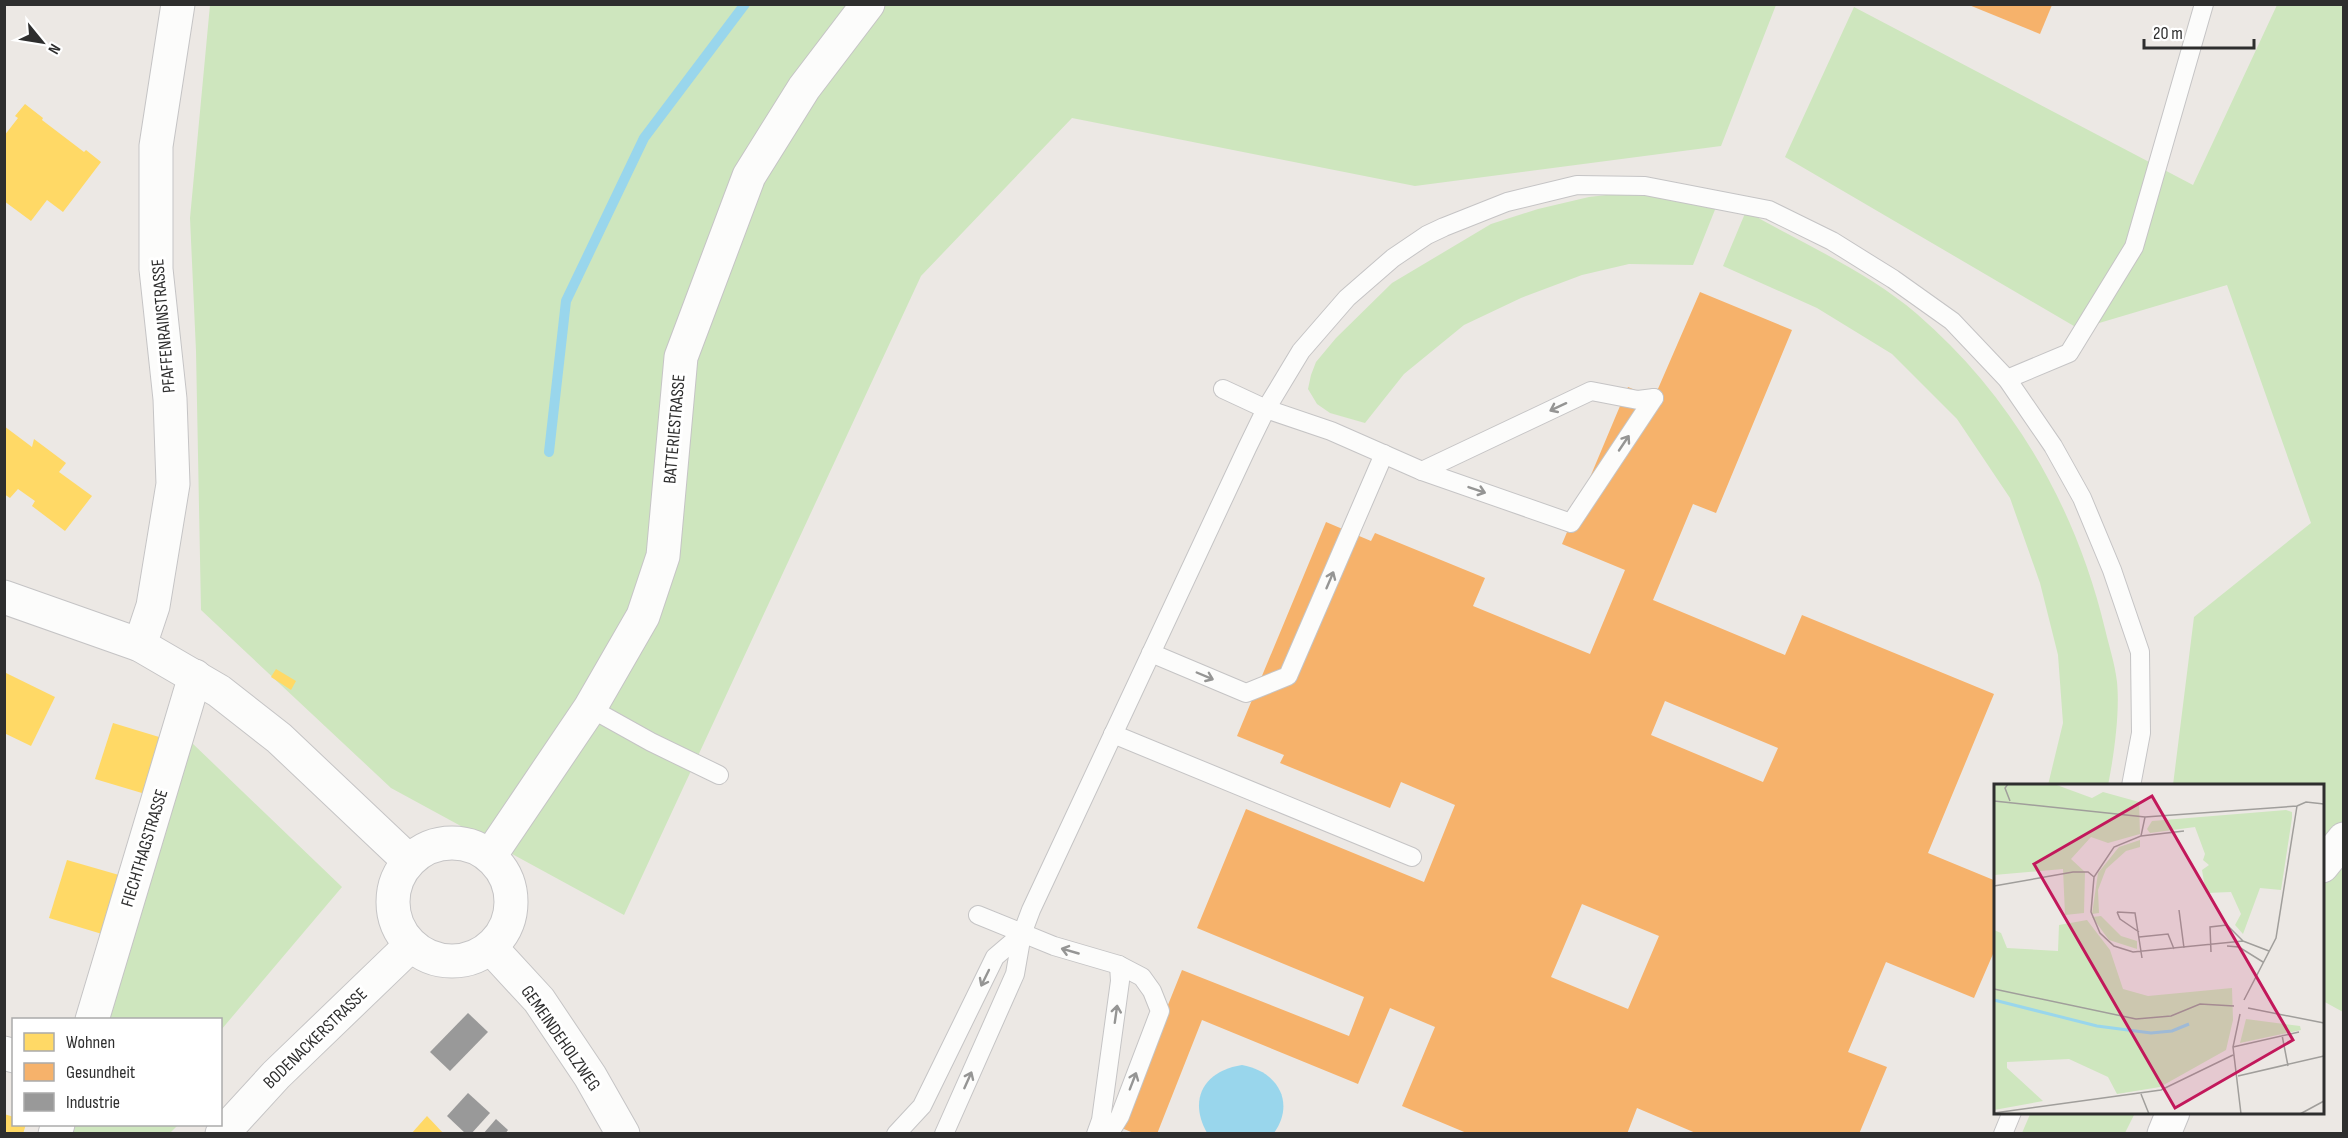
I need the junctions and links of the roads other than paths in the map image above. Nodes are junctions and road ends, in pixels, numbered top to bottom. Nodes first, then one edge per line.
1 (178, 4) edge
2 (868, 4) edge
3 (2204, 4) edge
4 (2007, 379) junction
5 (1223, 388) dead end
6 (1266, 409) junction
7 (1384, 454) junction
8 (1422, 471) junction
9 (4, 597) edge
10 (140, 645) junction
11 (1151, 653) junction
12 (195, 676) junction
13 (591, 708) junction
14 (1113, 734) junction
15 (719, 776) dead end
16 (2131, 784) edge
17 (2343, 839) edge
18 (490, 856) junction
19 (1412, 856) dead end
20 (409, 861) junction
21 (2324, 863) edge
22 (978, 915) dead end
23 (1022, 934) junction
24 (411, 945) junction
25 (491, 948) junction
26 (1119, 965) junction
27 (93, 1018) edge
28 (2012, 1114) edge
29 (2174, 1114) edge
30 (222, 1134) edge
31 (623, 1134) edge
32 (896, 1134) edge
33 (944, 1134) edge
34 (1096, 1134) edge
35 (1109, 1134) edge
36 (2003, 1134) edge
37 (2164, 1134) edge

1 - 10 street, PFAFFENRAINSTRASSE
2 - 13 street, BATTERIESTRASSE
3 - 4 lane
4 - 6 lane
4 - 16 lane
5 - 6 lane
6 - 7 lane
6 - 11 lane
7 - 8 lane
11 -> 7 lane
8 -> 8 lane
9 - 10 street
10 - 12 street
11 - 14 lane
12 - 20 street
12 - 27 street, FIECHTHAGSTRASSE
13 - 15 lane
13 - 18 street, BATTERIESTRASSE
14 - 19 lane
14 - 23 lane
17 - 21 street
18 - 20 street
18 - 25 street
20 - 24 street
22 - 23 lane
26 -> 23 lane
23 -> 32 lane
33 -> 23 lane
24 - 25 street
24 - 30 street, BODENACKERSTRASSE
25 - 31 street, GEMEINDEHOLZWEG
34 -> 26 lane
35 -> 26 lane
28 - 36 lane
29 - 37 street

